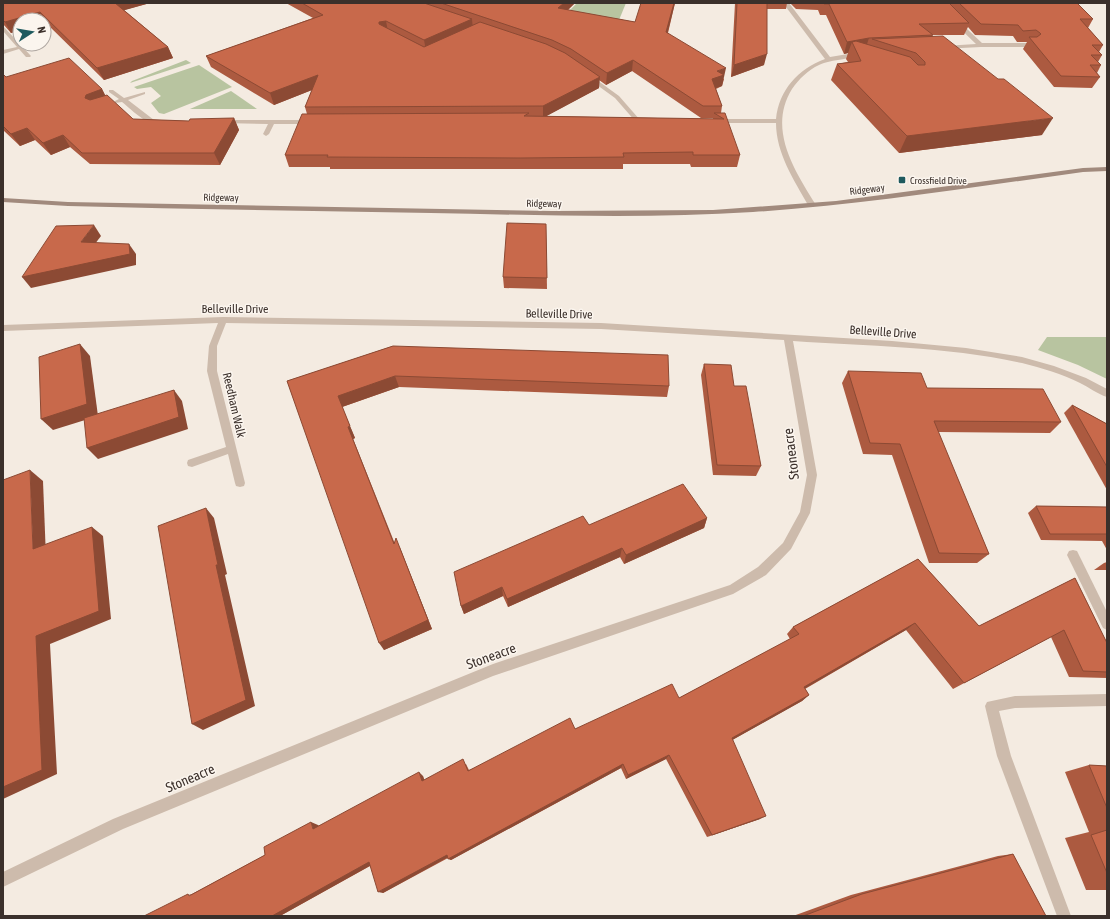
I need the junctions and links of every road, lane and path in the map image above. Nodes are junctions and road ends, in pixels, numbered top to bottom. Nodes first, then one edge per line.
1 (786, 3) edge
2 (939, 3) edge
3 (3, 28) edge
4 (12, 38) edge
5 (981, 45) junction
6 (1030, 45) edge
7 (938, 48) edge
8 (24, 52) edge
9 (28, 56) dead end
10 (864, 56) edge
11 (828, 59) junction
12 (580, 71) edge
13 (111, 91) dead end
14 (143, 93) dead end
15 (122, 100) junction
16 (109, 104) edge
17 (627, 121) edge
18 (638, 121) junction
19 (646, 121) edge
20 (708, 121) edge
21 (778, 121) junction
22 (169, 122) edge
23 (216, 122) edge
24 (272, 122) junction
25 (318, 122) edge
26 (266, 134) dead end
27 (1107, 162) edge
28 (1107, 169) edge
29 (1083, 170) junction
30 (3, 200) edge
31 (812, 205) junction
32 (223, 320) junction
33 (3, 328) edge
34 (788, 338) junction
35 (1107, 393) edge
36 (231, 449) junction
37 (192, 463) dead end
38 (240, 483) dead end
39 (1072, 555) dead end
40 (1107, 624) edge
41 (1107, 700) edge
42 (3, 880) edge
43 (1064, 916) edge

1 - 11 street
2 - 5 street
3 - 4 street
5 - 6 street
5 - 7 street
8 - 9 street
10 - 11 street
11 - 21 street
12 - 18 street
13 - 15 street
14 - 15 street
15 - 16 street
15 - 22 street
17 - 18 street
18 - 19 street
20 - 21 street
21 - 31 street
23 - 24 street
24 - 25 street
24 - 26 street
27 - 29 street, Ridgeway
28 - 29 street, Ridgeway
29 - 31 street, Ridgeway
30 - 31 street, Ridgeway
32 - 33 street, Belleville Drive
32 - 34 street, Belleville Drive
32 - 36 street, Reedham Walk
34 - 35 street, Belleville Drive
34 - 42 street, Stoneacre
36 - 37 street, Reedham Walk
36 - 38 street, Reedham Walk
39 - 40 street
41 - 43 street

